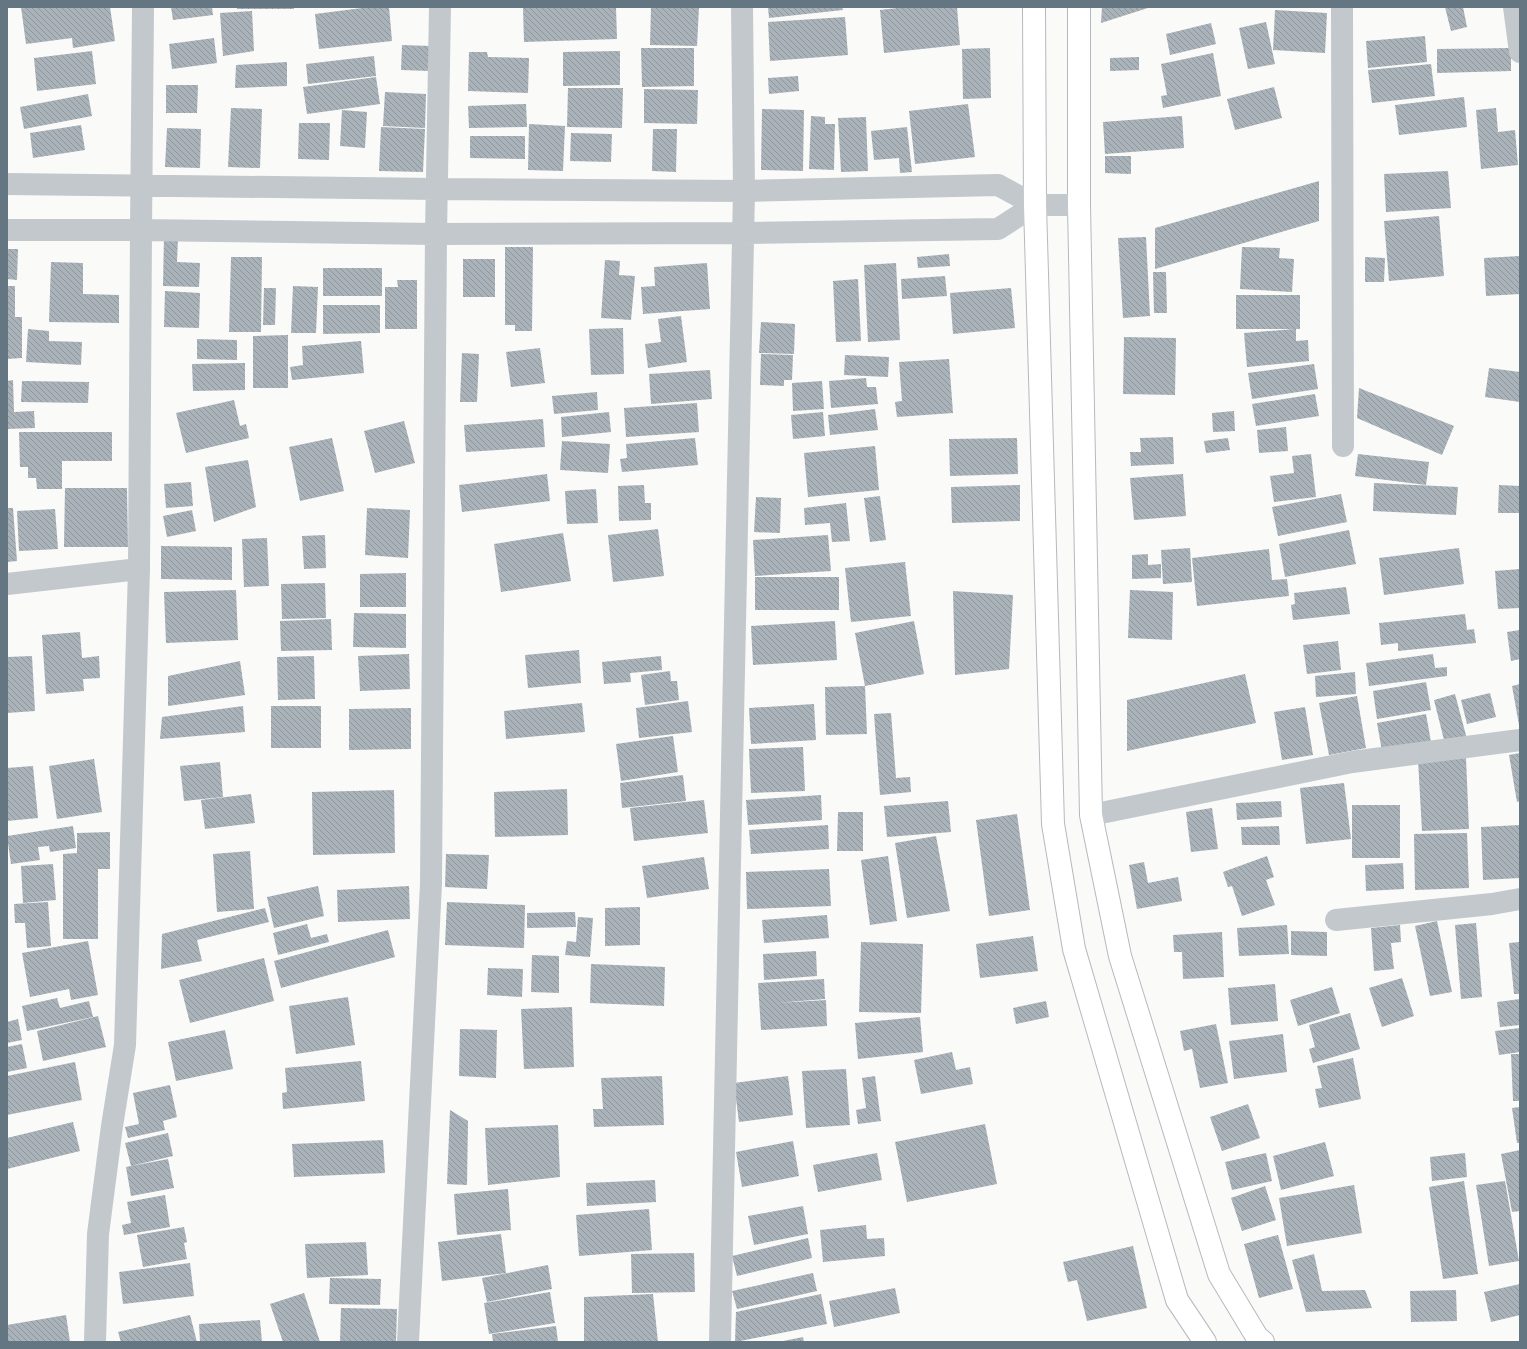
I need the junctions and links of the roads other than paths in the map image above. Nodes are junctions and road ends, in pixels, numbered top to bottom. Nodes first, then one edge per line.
1 (143, 7) edge
2 (440, 7) edge
3 (742, 7) edge
4 (1034, 7) edge
5 (1079, 7) edge
6 (1342, 7) edge
7 (1514, 7) edge
8 (1520, 52) edge
9 (7, 184) edge
10 (142, 185) junction
11 (437, 189) junction
12 (744, 191) junction
13 (1035, 205) junction
14 (1078, 205) junction
15 (7, 230) edge
16 (140, 230) junction
17 (743, 233) junction
18 (436, 234) junction
19 (1344, 446) dead end
20 (139, 569) junction
21 (7, 584) edge
22 (1520, 740) edge
23 (1091, 815) junction
24 (1520, 899) edge
25 (1336, 920) dead end
26 (95, 1342) edge
27 (408, 1342) edge
28 (720, 1342) edge
29 (1205, 1342) edge
30 (1263, 1342) edge

1 - 10 street
2 - 11 street
3 - 12 street
4 - 13 street
5 - 14 street
6 - 19 street
7 - 8 street
9 - 10 street
10 - 11 street
10 - 16 street
11 - 12 street
11 - 18 street
12 - 13 street
12 - 17 street
13 - 14 street
13 - 17 street
13 - 29 street
14 - 23 street
15 - 16 street
16 - 18 street
16 - 20 street
17 - 18 street
17 - 28 street
18 - 27 street
20 - 21 street
20 - 26 street
22 - 23 street
23 - 30 street
24 - 25 street

